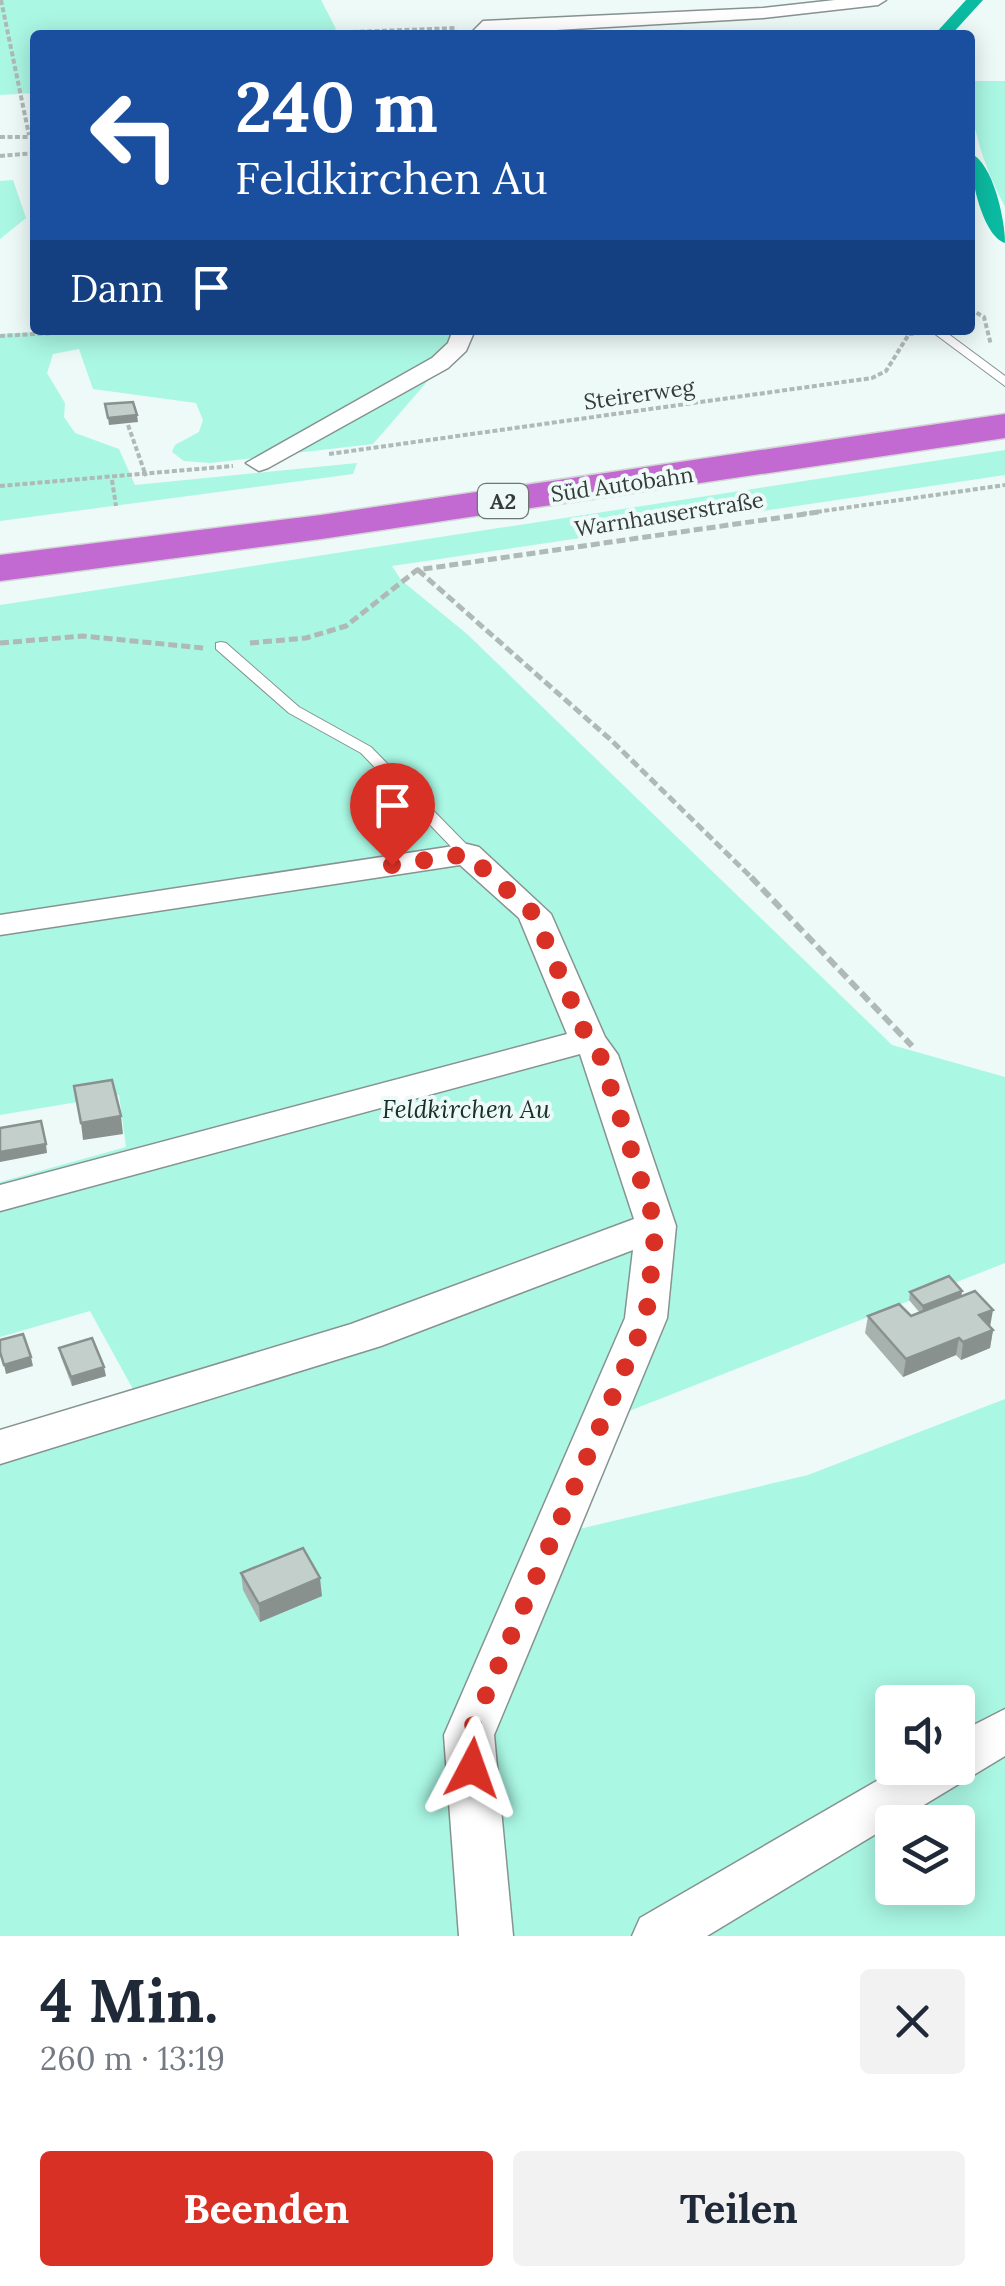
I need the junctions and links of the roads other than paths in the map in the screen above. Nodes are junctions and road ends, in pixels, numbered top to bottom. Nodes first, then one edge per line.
1 (878, 0) edge
2 (495, 30) edge
3 (462, 335) edge
4 (941, 335) edge
5 (1005, 382) edge
6 (1005, 402) edge
7 (1005, 426) edge
8 (259, 463) road end
9 (0, 542) edge
10 (0, 568) edge
11 (220, 646) dead end
12 (467, 854) junction
13 (0, 925) edge
14 (588, 1040) junction
15 (0, 1198) edge
16 (656, 1226) junction
17 (0, 1447) edge
18 (1005, 1730) edge
19 (975, 1749) edge
20 (914, 1785) edge
21 (486, 1936) edge
22 (659, 1936) edge

1 - 2 street
3 - 8 street
4 - 5 lane
6 - 9 highway, Süd Autobahn / A2
7 - 10 highway, Süd Autobahn / A2
11 - 12 lane
12 - 13 street
12 - 14 street
14 - 15 street
14 - 16 street
16 - 17 street
16 - 21 street
18 - 19 street
20 - 22 street

